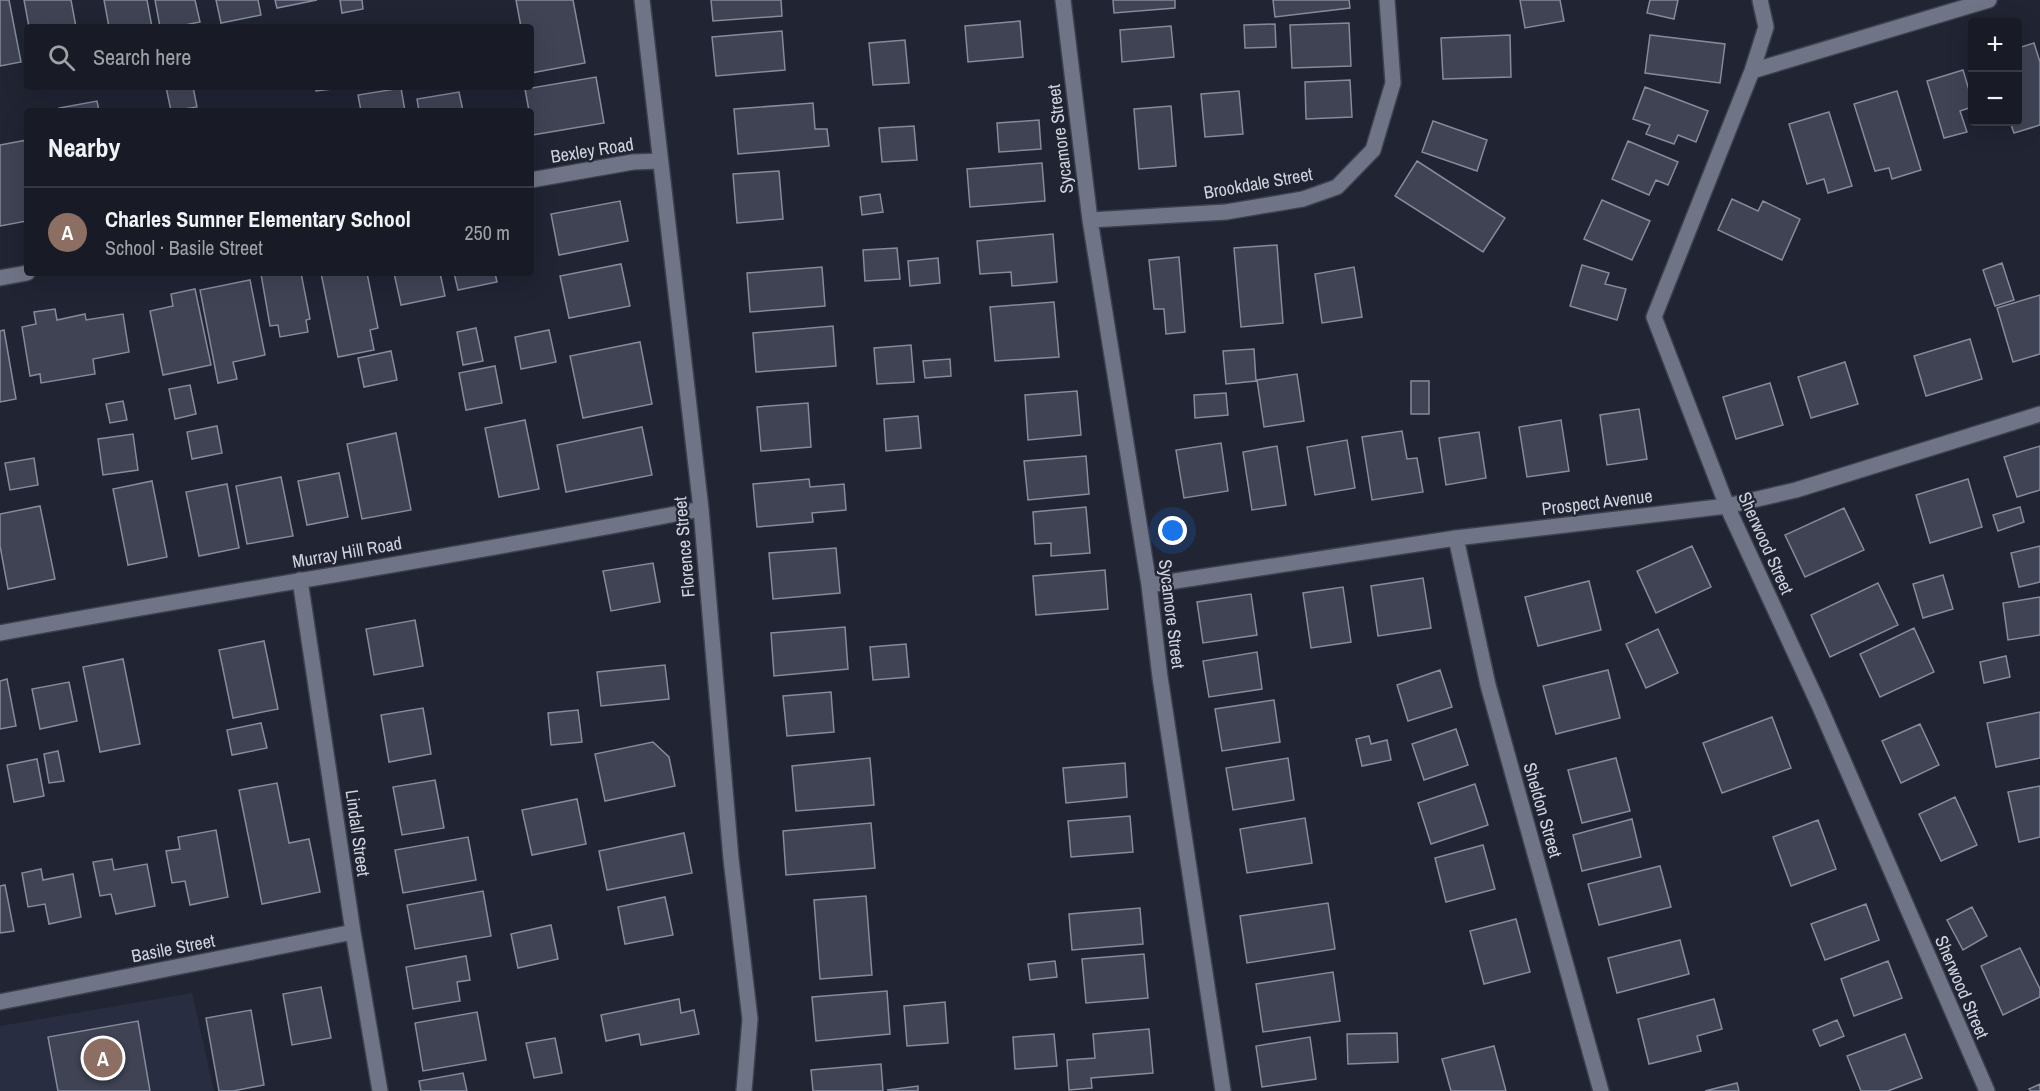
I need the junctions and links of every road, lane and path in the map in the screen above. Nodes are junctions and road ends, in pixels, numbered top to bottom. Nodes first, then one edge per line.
1 (642, 0) edge
2 (1063, 0) edge
3 (1387, 0) edge
4 (1760, 0) edge
5 (1989, 0) edge
6 (1752, 71) junction
7 (659, 161) junction
8 (534, 179) edge
9 (1090, 220) junction
10 (24, 274) edge
11 (0, 278) edge
12 (2040, 414) edge
13 (1727, 506) junction
14 (700, 509) junction
15 (1456, 538) junction
16 (300, 580) junction
17 (1149, 585) junction
18 (0, 633) edge
19 (353, 932) junction
20 (0, 1002) edge
21 (380, 1091) edge
22 (744, 1091) edge
23 (1223, 1091) edge
24 (1601, 1091) edge
25 (1987, 1091) edge

1 - 7 street, Florence Street
2 - 9 street, Sycamore Street
3 - 9 street, Brookdale Street
4 - 6 street, Sherwood Street
5 - 6 street
6 - 13 street, Sherwood Street
7 - 8 street, Bexley Road
7 - 14 street, Florence Street
9 - 17 street, Sycamore Street
10 - 11 street
12 - 13 street, Prospect Avenue
13 - 15 street, Prospect Avenue
13 - 25 street, Sherwood Street
14 - 16 street, Murray Hill Road
14 - 22 street, Florence Street
15 - 17 street, Prospect Avenue
15 - 24 street, Sheldon Street
16 - 18 street, Murray Hill Road
16 - 19 street, Lindall Street
17 - 23 street, Sycamore Street
19 - 20 street, Basile Street
19 - 21 street, Lindall Street

